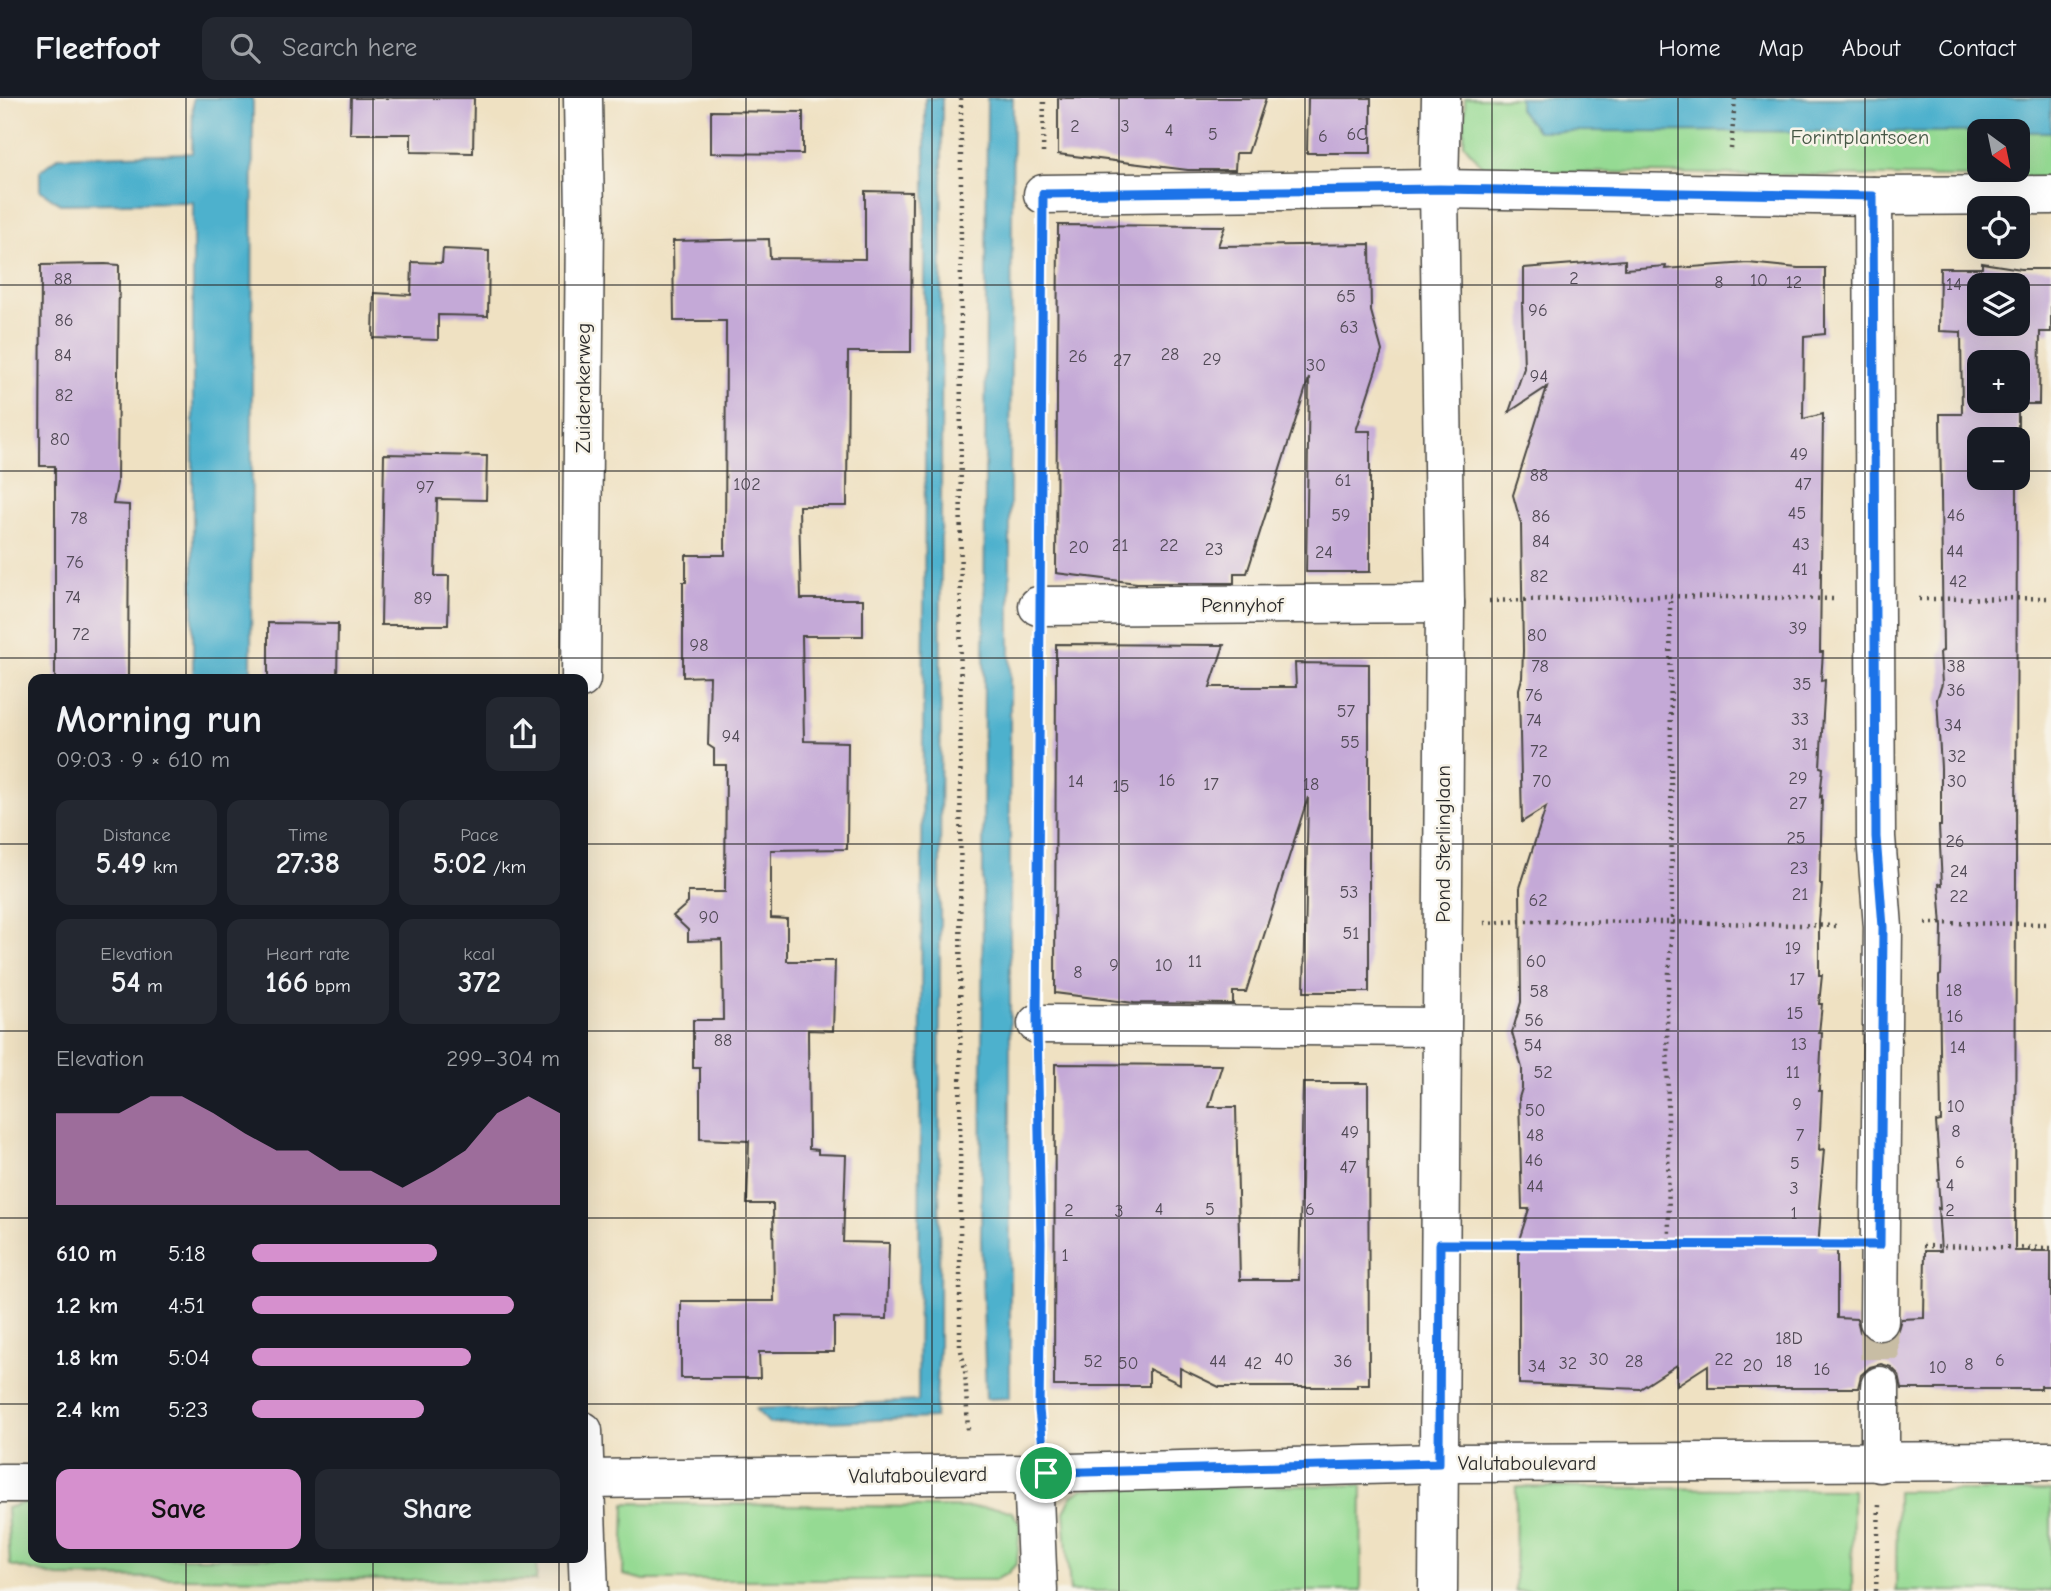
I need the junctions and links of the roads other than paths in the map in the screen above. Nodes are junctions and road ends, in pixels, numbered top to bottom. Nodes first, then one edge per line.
1 (583, 98) edge
2 (1441, 98) edge
3 (1439, 189) junction
4 (1043, 194) road end
5 (2051, 195) edge
6 (1873, 196) junction
7 (1445, 603) junction
8 (1038, 606) road end
9 (581, 674) edge
10 (1037, 1024) road end
11 (1441, 1027) junction
12 (1879, 1321) tunnel mouth
13 (1880, 1386) tunnel mouth
14 (2051, 1461) edge
15 (1439, 1463) junction
16 (1880, 1463) junction
17 (1039, 1473) junction
18 (588, 1479) edge
19 (0, 1483) edge
20 (28, 1483) edge
21 (588, 1563) edge
22 (589, 1591) edge
23 (1038, 1591) edge
24 (1438, 1591) edge

1 - 9 street, Zuiderakerweg
2 - 3 street, Pond Sterlinglaan
3 - 4 street
3 - 6 street
3 - 7 street, Pond Sterlinglaan
5 - 6 street
6 - 12 street
7 - 8 street, Pennyhof
7 - 11 street, Pond Sterlinglaan
10 - 11 street
11 - 15 street, Pond Sterlinglaan
13 - 16 street
14 - 16 street, Valutaboulevard
15 - 16 street, Valutaboulevard
15 - 17 street, Valutaboulevard
15 - 24 street, Pond Sterlinglaan
17 - 18 street, Valutaboulevard
17 - 23 street
19 - 20 street
21 - 22 street

